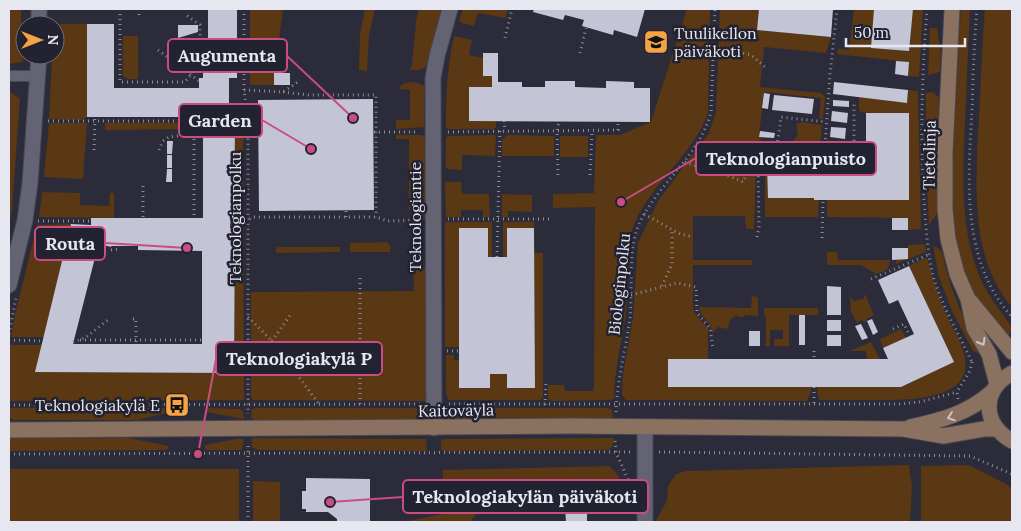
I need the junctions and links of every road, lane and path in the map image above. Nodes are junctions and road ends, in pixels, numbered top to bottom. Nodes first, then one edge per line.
1 (120, 9) edge
2 (139, 9) edge
3 (244, 9) edge
4 (450, 9) edge
5 (512, 9) edge
6 (715, 9) edge
7 (837, 9) edge
8 (952, 9) edge
9 (977, 9) edge
10 (139, 15) dead end
11 (186, 15) dead end
12 (586, 28) dead end
13 (506, 38) dead end
14 (714, 46) junction
15 (158, 50) dead end
16 (580, 53) dead end
17 (38, 65) edge
18 (765, 67) dead end
19 (191, 75) junction
20 (9, 76) edge
21 (38, 76) junction
22 (199, 81) dead end
23 (298, 82) dead end
24 (244, 90) junction
25 (283, 92) junction
26 (854, 102) dead end
27 (95, 119) junction
28 (46, 121) dead end
29 (248, 121) junction
30 (504, 121) dead end
31 (559, 121) dead end
32 (208, 122) junction
33 (618, 122) dead end
34 (826, 122) junction
35 (208, 129) junction
36 (213, 131) dead end
37 (500, 131) junction
38 (505, 131) junction
39 (375, 132) junction
40 (432, 132) junction
41 (557, 132) junction
42 (592, 132) junction
43 (194, 134) junction
44 (94, 150) dead end
45 (159, 150) dead end
46 (775, 161) junction
47 (823, 161) junction
48 (685, 162) junction
49 (758, 166) junction
50 (823, 174) dead end
51 (558, 175) dead end
52 (590, 175) dead end
53 (143, 186) dead end
54 (823, 200) dead end
55 (346, 211) dead end
56 (644, 214) junction
57 (346, 217) junction
58 (376, 217) junction
59 (143, 218) dead end
60 (194, 218) dead end
61 (433, 219) junction
62 (497, 219) junction
63 (550, 219) dead end
64 (25, 220) junction
65 (91, 221) dead end
66 (246, 221) junction
67 (230, 222) dead end
68 (672, 229) junction
69 (693, 237) dead end
70 (757, 237) dead end
71 (822, 238) dead end
72 (110, 246) dead end
73 (121, 249) dead end
74 (930, 254) dead end
75 (497, 257) dead end
76 (360, 276) dead end
77 (871, 279) dead end
78 (9, 285) edge
79 (661, 287) junction
80 (631, 294) junction
81 (968, 299) junction
82 (291, 314) dead end
83 (248, 317) junction
84 (1012, 317) edge
85 (109, 319) dead end
86 (133, 319) dead end
87 (894, 329) dead end
88 (910, 336) dead end
89 (9, 340) edge
90 (80, 340) junction
91 (202, 340) dead end
92 (43, 341) dead end
93 (272, 341) junction
94 (73, 342) dead end
95 (136, 342) junction
96 (713, 349) dead end
97 (444, 351) dead end
98 (459, 351) dead end
99 (814, 351) dead end
100 (1012, 352) edge
101 (814, 359) dead end
102 (1012, 373) edge
103 (546, 382) dead end
104 (814, 387) dead end
105 (995, 388) junction
106 (956, 392) dead end
107 (248, 404) junction
108 (319, 404) junction
109 (360, 404) junction
110 (433, 404) junction
111 (814, 404) junction
112 (9, 405) edge
113 (545, 405) junction
114 (616, 405) junction
115 (615, 426) junction
116 (645, 427) junction
117 (248, 428) junction
118 (434, 428) junction
119 (903, 429) junction
120 (997, 429) junction
121 (9, 430) edge
122 (1012, 441) edge
123 (616, 452) junction
124 (644, 452) junction
125 (9, 454) edge
126 (248, 454) junction
127 (1012, 474) edge
128 (629, 490) dead end
129 (248, 522) edge
130 (645, 522) edge

1 - 19 path
2 - 10 path
3 - 24 path, Teknologianpolku
4 - 40 street, Teknologiantie
5 - 13 path
6 - 14 path, Biologinpolku
7 - 34 path
8 - 81 street, Tietolinja
9 - 84 path
11 - 19 path
12 - 16 path
14 - 18 path
14 - 48 path, Biologinpolku
15 - 19 path
17 - 21 street
19 - 22 path
20 - 21 lane
21 - 64 street
23 - 25 path
24 - 25 path
24 - 29 path, Teknologianpolku
25 - 39 path
26 - 47 path
27 - 28 path
27 - 32 path
27 - 44 path
29 - 32 path
29 - 66 path, Teknologianpolku
30 - 38 path
31 - 41 path
32 - 35 path
33 - 42 path
34 - 46 path
34 - 47 path
35 - 36 path
35 - 43 path
37 - 38 path
37 - 40 path
37 - 62 path
38 - 41 path
39 - 40 path
39 - 58 path
40 - 61 street, Teknologiantie
41 - 42 path
41 - 51 path
42 - 52 path
43 - 45 path
43 - 60 path
46 - 47 path
46 - 49 path
47 - 50 path
48 - 49 path
48 - 56 path, Biologinpolku
49 - 70 path
53 - 59 path
54 - 71 path
55 - 57 path
56 - 68 path
56 - 80 path, Biologinpolku
57 - 58 path
57 - 66 path
58 - 61 path
61 - 62 path
61 - 110 street, Teknologiantie
62 - 63 path
62 - 75 path
64 - 65 path
64 - 78 street
66 - 67 path
66 - 83 path, Teknologianpolku
68 - 69 path
68 - 79 path
72 - 73 path
74 - 77 path
76 - 109 path
79 - 80 path
79 - 96 path
80 - 114 path, Biologinpolku
81 - 100 street, Tietolinja
81 -> 105 street, Tietolinja
82 - 93 path
83 - 93 path
83 - 107 path, Teknologianpolku
85 - 90 path
86 - 95 path
87 - 88 path
89 - 92 path
90 - 94 path
90 - 95 path
91 - 95 path
93 - 108 path
97 - 98 path
99 - 101 path
102 - 105 street, Kaitoväylä
103 - 113 path
104 - 111 path
105 -> 119 street, Kaitoväylä
105 - 120 street, Tietolinja
106 - 111 path
107 - 108 path
107 - 112 path
107 - 117 path, Teknologianpolku
108 - 109 path
109 - 110 path
110 - 113 path
110 - 118 street, Teknologiantie
111 - 114 path
113 - 114 path
114 - 115 path, Biologinpolku
115 - 116 street, Kaitoväylä
115 - 118 street, Kaitoväylä
115 - 123 path, Biologinpolku
116 - 119 street, Kaitoväylä
116 - 124 street
117 - 118 street, Kaitoväylä
117 - 121 street, Kaitoväylä
117 - 126 path, Teknologianpolku
119 - 120 street, Kaitoväylä
120 - 122 street
123 - 124 path
123 - 126 path
123 - 128 path
124 - 127 path
124 - 130 street
125 - 126 path
126 - 129 path, Teknologianpolku

